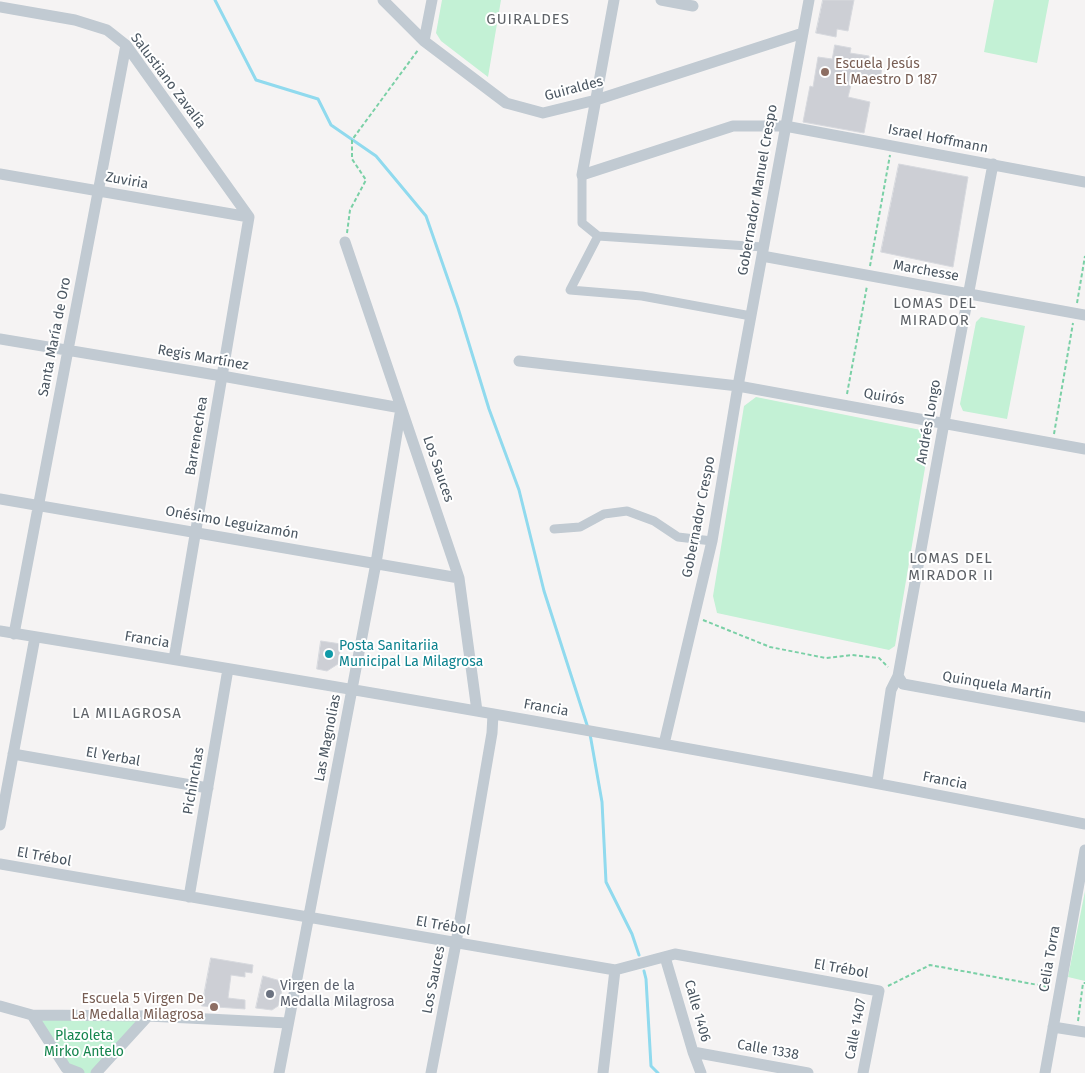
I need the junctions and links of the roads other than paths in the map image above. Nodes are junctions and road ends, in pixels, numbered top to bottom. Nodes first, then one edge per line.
1 (383, 0) edge
2 (432, 0) edge
3 (614, 0) edge
4 (661, 0) edge
5 (809, 0) edge
6 (693, 6) dead end
7 (0, 7) edge
8 (803, 34) junction
9 (424, 41) junction
10 (126, 45) junction
11 (596, 100) junction
12 (785, 126) junction
13 (993, 164) junction
14 (0, 174) edge
15 (582, 175) junction
16 (1085, 182) edge
17 (98, 191) junction
18 (249, 217) junction
19 (598, 236) junction
20 (345, 242) road end
21 (762, 251) junction
22 (968, 294) junction
23 (1080, 314) edge
24 (751, 316) junction
25 (0, 339) edge
26 (68, 350) junction
27 (519, 361) dead end
28 (222, 376) junction
29 (738, 386) junction
30 (401, 408) junction
31 (944, 423) junction
32 (1085, 448) edge
33 (0, 499) edge
34 (38, 506) junction
35 (554, 529) dead end
36 (196, 532) junction
37 (712, 541) junction
38 (376, 563) junction
39 (459, 578) junction
40 (0, 631) edge
41 (14, 634) junction
42 (35, 637) junction
43 (174, 659) junction
44 (228, 669) junction
45 (901, 680) junction
46 (353, 689) junction
47 (477, 711) junction
48 (493, 714) junction
49 (1085, 718) edge
50 (664, 744) junction
51 (13, 754) junction
52 (877, 782) junction
53 (208, 788) junction
54 (1085, 824) edge
55 (0, 825) edge
56 (1085, 850) edge
57 (0, 864) edge
58 (190, 897) junction
59 (309, 918) junction
60 (456, 943) junction
61 (665, 957) junction
62 (616, 970) junction
63 (879, 991) joint
64 (0, 1006) edge
65 (32, 1015) junction
66 (148, 1016) junction
67 (288, 1023) junction
68 (1053, 1027) junction
69 (1081, 1032) edge
70 (693, 1052) junction
71 (64, 1070) edge
72 (79, 1073) edge
73 (96, 1073) edge
74 (279, 1073) edge
75 (431, 1073) edge
76 (603, 1073) edge
77 (701, 1073) edge
78 (808, 1073) edge
79 (863, 1073) edge
80 (1045, 1073) edge

1 - 9 street, Guiraldes
2 - 9 street
3 - 11 street
4 - 6 street
5 - 8 street, Gobernador Manuel Crespo
7 - 10 street, Salustiano Zavalía
8 - 11 street, Guiraldes
8 - 12 street, Gobernador Manuel Crespo
9 - 11 street, Guiraldes
10 - 17 street, Santa María de Oro
10 - 18 street, Salustiano Zavalía
11 - 15 street
12 - 13 street, Israel Hoffmann
12 - 15 street, Israel Hoffmann
12 - 21 street, Gobernador Manuel Crespo
13 - 16 street, Israel Hoffmann
13 - 22 street, Andrés Longo
14 - 17 street, Zuviria
15 - 19 street
17 - 18 street, Zuviria
17 - 26 street, Santa María de Oro
18 - 28 street, Barrenechea
19 - 21 street
19 - 24 street
20 - 30 street, Los Sauces
21 - 22 street, Marchesse
21 - 24 street, Gobernador Manuel Crespo
22 - 23 street, Marchesse
22 - 31 street, Andrés Longo
24 - 29 street, Gobernador Manuel Crespo
25 - 26 street, Regis Martínez
26 - 28 street, Regis Martínez
26 - 34 street, Santa María de Oro
27 - 29 street, Quirós
28 - 30 street, Regis Martínez
28 - 36 street, Barrenechea
29 - 31 street, Quirós
29 - 37 street, Gobernador Crespo
30 - 38 street, Las Magnolias
30 - 39 street, Los Sauces
31 - 32 street, Quirós
31 - 45 street, Andrés Longo
33 - 34 street, Onésimo Leguizamón
34 - 36 street, Onésimo Leguizamón
34 - 41 street, Santa María de Oro
35 - 37 street
36 - 38 street, Onésimo Leguizamón
36 - 43 street, Barrenechea
37 - 50 street, Gobernador Crespo
38 - 39 street, Onésimo Leguizamón
38 - 46 street, Las Magnolias
39 - 47 street, Los Sauces
40 - 41 street, Francia
41 - 42 street, Francia
42 - 43 street, Francia
42 - 51 street
43 - 44 street, Francia
44 - 46 street, Francia
44 - 53 street, Pichinchas
45 - 49 street, Quinquela Martín
45 - 52 street, Andrés Longo
46 - 47 street, Francia
46 - 59 street, Las Magnolias
47 - 48 street, Francia
48 - 50 street, Francia
48 - 60 street, Los Sauces
50 - 52 street, Francia
51 - 53 street, El Yerbal
51 - 55 street
52 - 54 street, Francia
53 - 58 street, Pichinchas
56 - 68 street, Celia Torra
57 - 58 street, El Trébol
58 - 59 street, El Trébol
59 - 60 street, El Trébol
59 - 67 street, Las Magnolias
60 - 62 street, El Trébol
60 - 75 street, Los Sauces
61 - 62 street, El Trébol
61 - 63 street, El Trébol
61 - 70 street, Calle 1406
62 - 76 street
63 - 79 street, Calle 1407
64 - 65 street
65 - 66 street
65 - 71 street
66 - 67 street
66 - 73 street
67 - 74 street, Las Magnolias
68 - 69 street
68 - 80 street, Celia Torra
70 - 77 street, Calle 1406
70 - 78 street, Calle 1338
71 - 72 street

